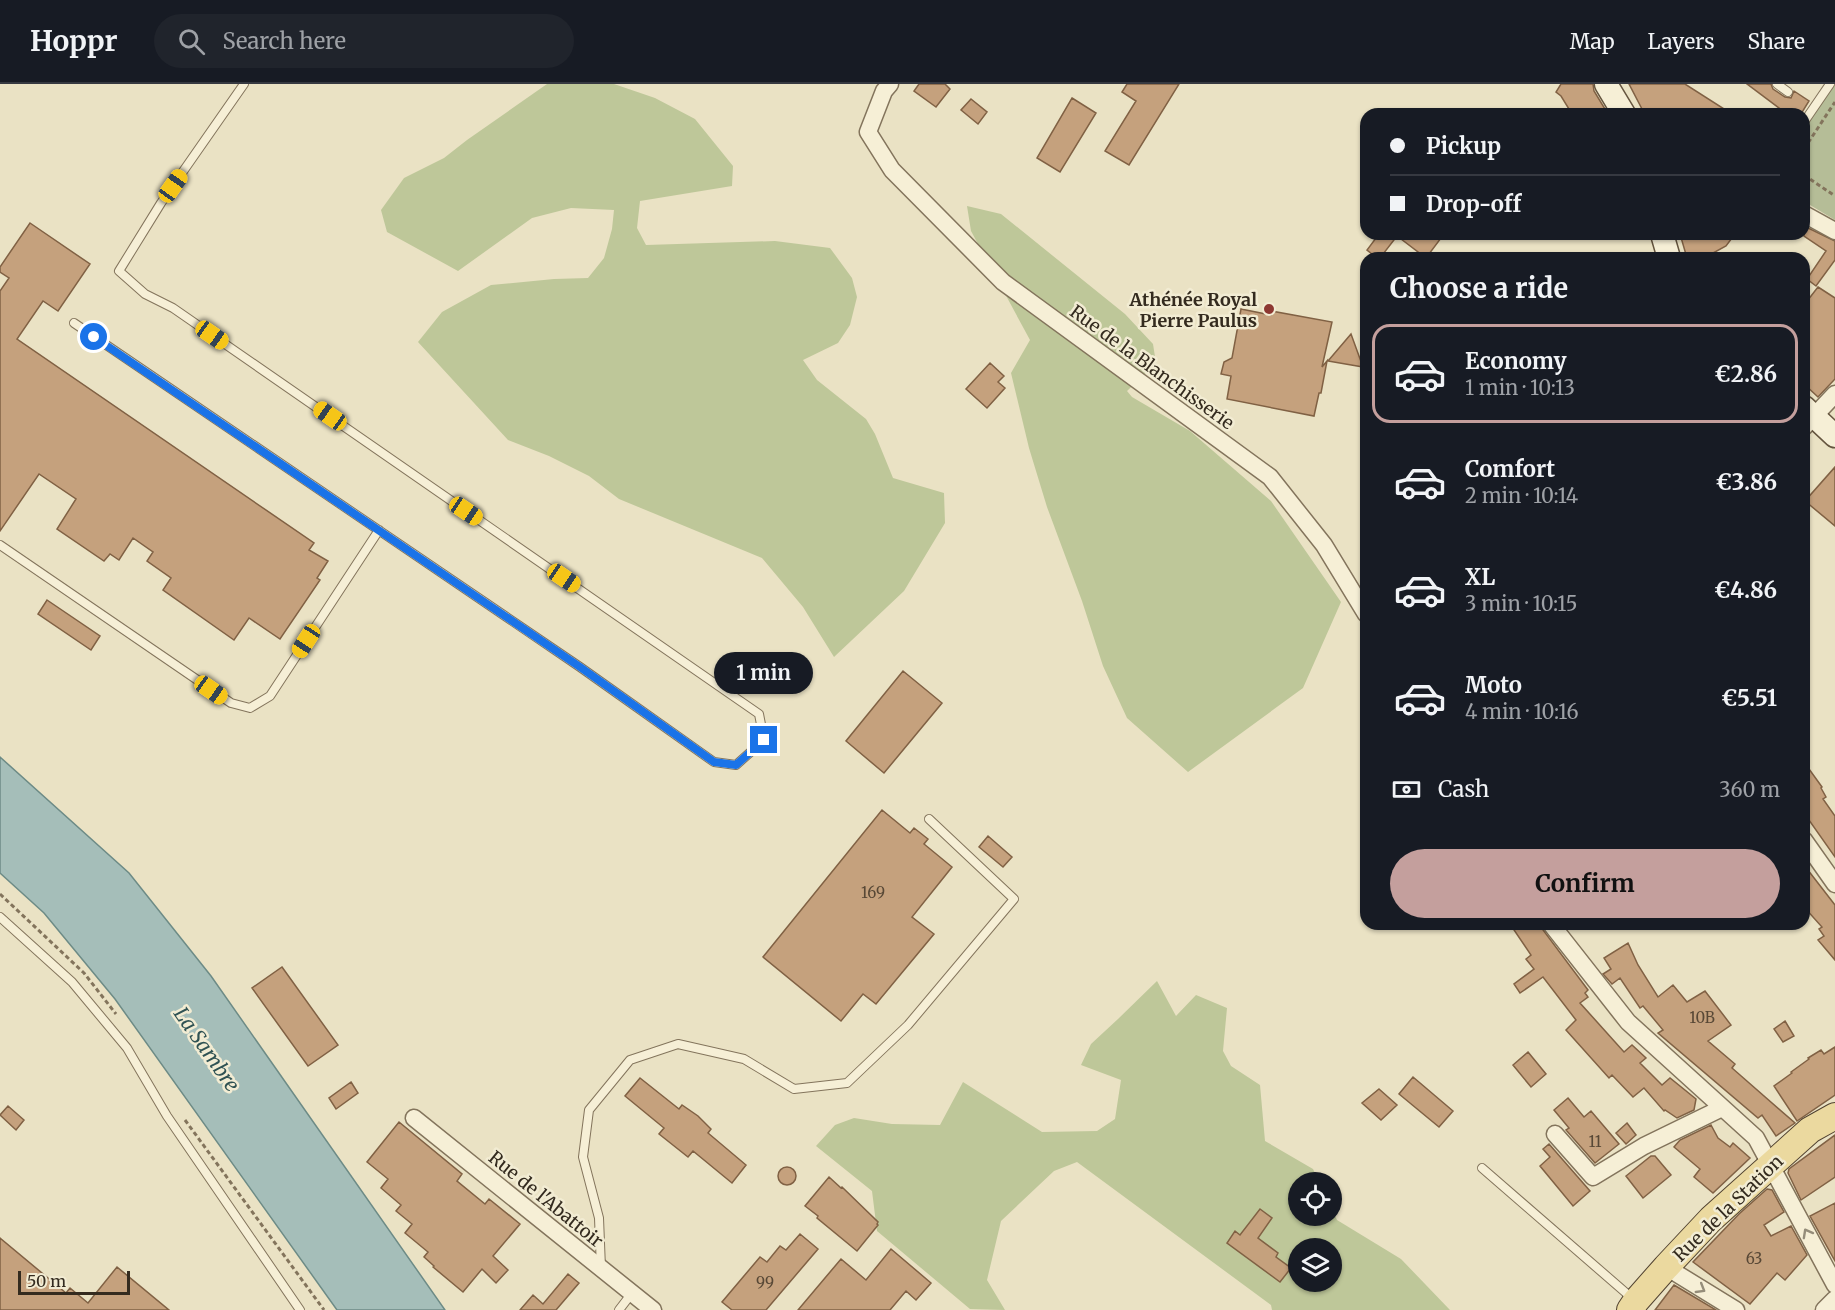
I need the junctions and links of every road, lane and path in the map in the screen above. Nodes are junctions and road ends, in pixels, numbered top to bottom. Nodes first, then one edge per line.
1 (244, 84) edge
2 (890, 84) edge
3 (1606, 84) edge
4 (1777, 84) edge
5 (1830, 84) edge
6 (1788, 93) dead end
7 (1835, 102) edge
8 (1622, 108) edge
9 (1810, 113) edge
10 (1810, 139) edge
11 (1810, 179) edge
12 (1835, 196) edge
13 (1810, 217) edge
14 (1835, 231) edge
15 (74, 323) dead end
16 (1835, 394) edge
17 (1810, 415) edge
18 (1810, 418) edge
19 (1835, 436) edge
20 (379, 530) junction
21 (0, 545) edge
22 (1360, 604) edge
23 (929, 819) dead end
24 (1810, 849) edge
25 (1835, 884) edge
26 (0, 917) edge
27 (1556, 930) edge
28 (1722, 1108) junction
29 (1835, 1116) edge
30 (414, 1118) dead end
31 (1556, 1134) dead end
32 (1771, 1165) junction
33 (1482, 1168) dead end
34 (1666, 1267) junction
35 (600, 1268) junction
36 (1835, 1285) edge
37 (632, 1293) junction
38 (1835, 1299) edge
39 (1633, 1306) edge
40 (300, 1310) edge
41 (619, 1310) edge
42 (653, 1310) edge
43 (1736, 1310) edge
44 (1824, 1310) edge

1 - 20 lane
2 - 22 street, Rue de la Blanchisserie
3 - 8 main road
4 - 6 lane
5 - 9 lane
7 - 10 path
11 - 12 path
13 - 14 street
15 - 20 lane
16 - 17 street
18 - 19 main road
20 - 21 lane
23 - 35 lane
24 - 25 street
26 - 40 lane
27 - 28 street
28 - 31 street
28 - 32 street
29 - 32 main road, Rue de la Station
30 - 35 street, Rue de l'Abattoir
32 - 34 main road, Rue de la Station
36 -> 32 street
33 - 39 lane
34 - 39 main road, Rue de la Station
34 -> 43 street
35 - 37 street, Rue de l'Abattoir
37 - 41 lane
37 - 42 street, Rue de l'Abattoir
38 - 44 street

